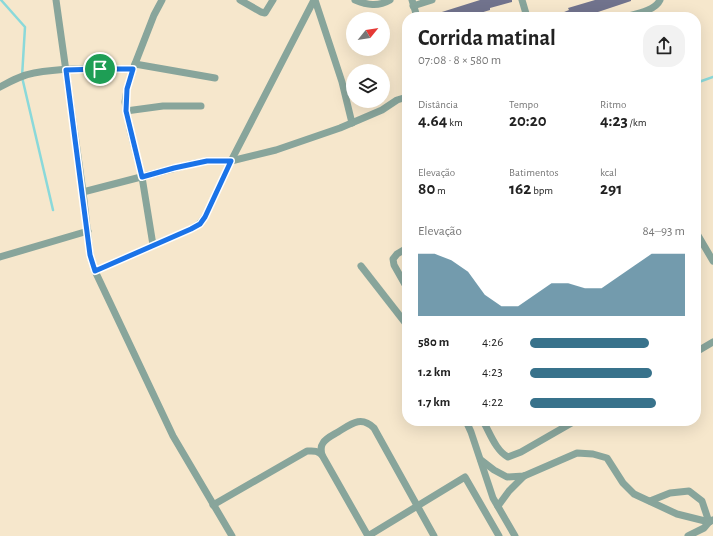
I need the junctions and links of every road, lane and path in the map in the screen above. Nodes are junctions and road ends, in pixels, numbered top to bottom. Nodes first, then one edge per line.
1 (56, 0) edge
2 (162, 0) edge
3 (240, 0) edge
4 (274, 0) edge
5 (315, 0) edge
6 (355, 0) edge
7 (390, 0) edge
8 (432, 0) edge
9 (522, 0) edge
10 (660, 0) edge
11 (413, 3) edge
12 (526, 12) edge
13 (640, 12) edge
14 (134, 66) junction
15 (66, 70) junction
16 (215, 78) dead end
17 (0, 87) edge
18 (402, 98) edge
19 (200, 106) dead end
20 (126, 111) junction
21 (352, 123) junction
22 (231, 161) junction
23 (142, 177) junction
24 (83, 192) junction
25 (88, 231) junction
26 (701, 241) edge
27 (153, 245) junction
28 (402, 251) edge
29 (0, 257) edge
30 (713, 261) edge
31 (361, 266) dead end
32 (95, 271) junction
33 (402, 279) edge
34 (402, 319) edge
35 (713, 342) edge
36 (701, 349) edge
37 (468, 426) edge
38 (486, 426) edge
39 (566, 426) edge
40 (322, 455) junction
41 (481, 460) junction
42 (524, 476) junction
43 (650, 501) junction
44 (213, 505) junction
45 (417, 506) junction
46 (498, 506) junction
47 (711, 521) edge
48 (232, 536) edge
49 (434, 536) edge
50 (499, 536) edge
51 (515, 536) edge
52 (688, 536) edge

1 - 15 street
2 - 14 street
3 - 4 street
5 - 21 street
5 - 22 street
6 - 7 street
8 - 11 street
9 - 12 street
10 - 13 street
14 - 15 street
14 - 16 street
14 - 20 street
15 - 17 street
15 - 24 street
18 - 21 street
19 - 20 street
20 - 23 street
21 - 22 street
22 - 23 street
22 - 27 street
23 - 24 street
23 - 27 street
24 - 25 street
25 - 29 street
25 - 32 street
26 - 30 street
27 - 32 street
28 - 33 street
31 - 34 street
32 - 44 street
35 - 36 street
37 - 41 street
38 - 39 street
40 - 44 street
40 - 45 street
40 - 45 street
41 - 42 street
41 - 46 street
42 - 43 street
42 - 46 street
43 - 47 street
43 - 47 street
44 - 48 street
45 - 49 street
45 - 50 street
46 - 51 street
47 - 52 street

